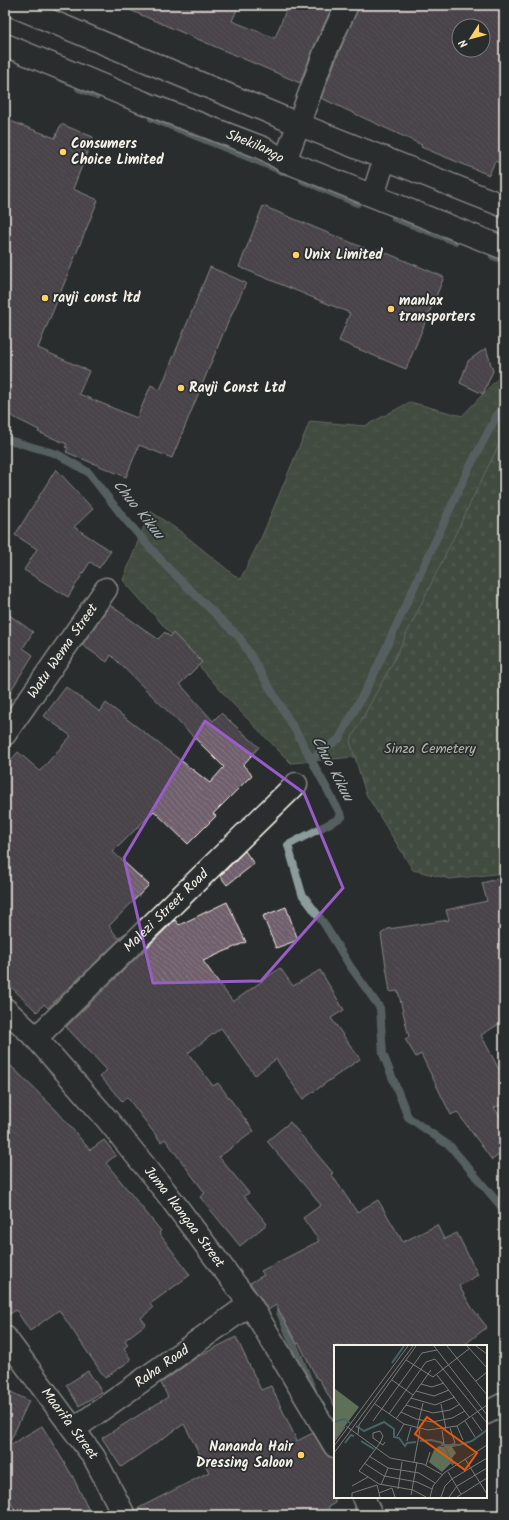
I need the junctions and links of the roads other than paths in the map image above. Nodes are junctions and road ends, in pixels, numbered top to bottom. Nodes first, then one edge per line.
1 (12, 5) edge
2 (347, 5) edge
3 (5, 45) edge
4 (298, 124) junction
5 (385, 158) junction
6 (284, 160) junction
7 (373, 194) junction
8 (504, 206) edge
9 (504, 248) edge
10 (106, 589) dead end
11 (5, 734) edge
12 (296, 784) dead end
13 (5, 1010) edge
14 (36, 1038) junction
15 (250, 1304) junction
16 (9, 1351) edge
17 (504, 1404) edge
18 (487, 1412) edge
19 (74, 1429) junction
20 (334, 1444) edge
21 (363, 1498) edge
22 (124, 1515) edge
23 (371, 1515) edge

1 - 4 street
2 - 4 street
3 - 6 street, Shekilango
4 - 5 street
4 - 6 street
5 - 7 street
5 - 8 street
6 - 7 street, Shekilango
7 - 9 street, Shekilango
10 - 11 street, Watu Wema Street
12 - 14 street, Malezi Street Road
13 - 14 street, Juma Ikangaa Street
14 - 15 street, Juma Ikangaa Street
15 - 19 street, Raha Road
15 - 20 street, Juma Ikangaa Street
16 - 19 street, Maarifa Street
17 - 18 street
19 - 22 street, Maarifa Street
21 - 23 street

